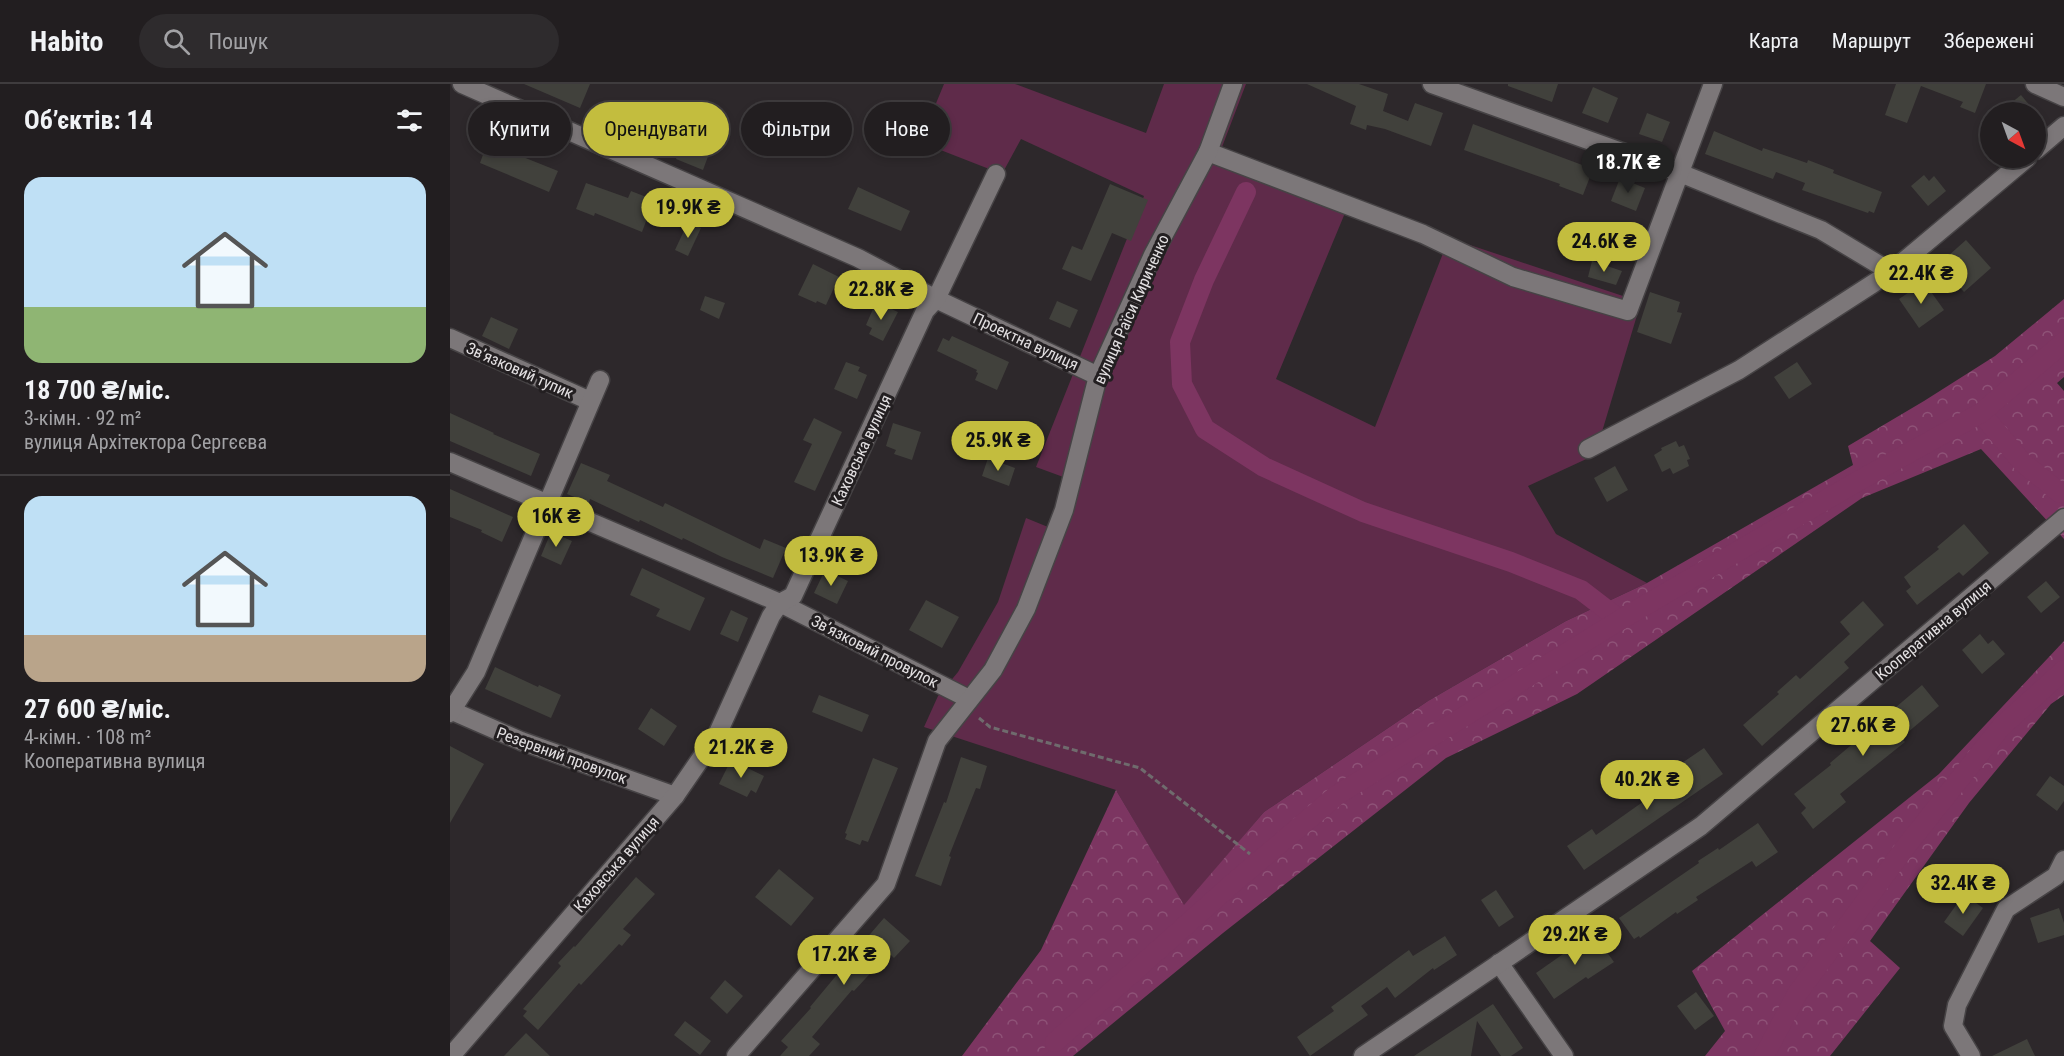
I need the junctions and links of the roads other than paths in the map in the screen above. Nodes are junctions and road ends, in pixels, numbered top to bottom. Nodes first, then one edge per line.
1 (462, 84) edge
2 (1233, 84) edge
3 (1432, 84) edge
4 (1713, 84) edge
5 (2036, 84) edge
6 (2064, 98) edge
7 (2064, 126) edge
8 (2046, 141) edge
9 (1208, 152) junction
10 (2015, 168) edge
11 (1680, 173) junction
12 (996, 174) dead end
13 (1891, 272) junction
14 (936, 299) junction
15 (450, 338) edge
16 (1098, 376) junction
17 (600, 380) dead end
18 (590, 401) junction
19 (1588, 449) dead end
20 (450, 462) edge
21 (549, 504) junction
22 (2064, 518) edge
23 (780, 603) junction
24 (969, 699) junction
25 (451, 712) edge
26 (675, 796) junction
27 (2061, 870) edge
28 (1498, 963) junction
29 (451, 1056) edge
30 (736, 1056) edge
31 (1363, 1056) edge
32 (1564, 1056) edge
33 (1971, 1056) edge

1 - 14 street, Проектна вулиця
2 - 9 street, вулиця Раїси Кириченко
3 - 11 street
4 - 11 street
5 - 6 street
7 - 8 street
9 - 11 street
9 - 16 street, вулиця Раїси Кириченко
10 - 13 street
11 - 13 street
12 - 14 street, Каховська вулиця
13 - 19 street
14 - 16 street, Проектна вулиця
14 - 23 street, Каховська вулиця
15 - 18 street, Звʼязковий тупик
16 - 24 street, вулиця Раїси Кириченко
17 - 18 street
18 - 21 street
20 - 21 street, Звʼязковий провулок
21 - 23 street, Звʼязковий провулок
21 - 25 street
22 - 28 street, Кооперативна вулиця
23 - 24 street, Звʼязковий провулок
23 - 26 street, Каховська вулиця
24 - 30 street, вулиця Раїси Кириченко
25 - 26 street, Резервний провулок
26 - 29 street, Каховська вулиця
27 - 33 street
28 - 31 street, Кооперативна вулиця
28 - 32 street

